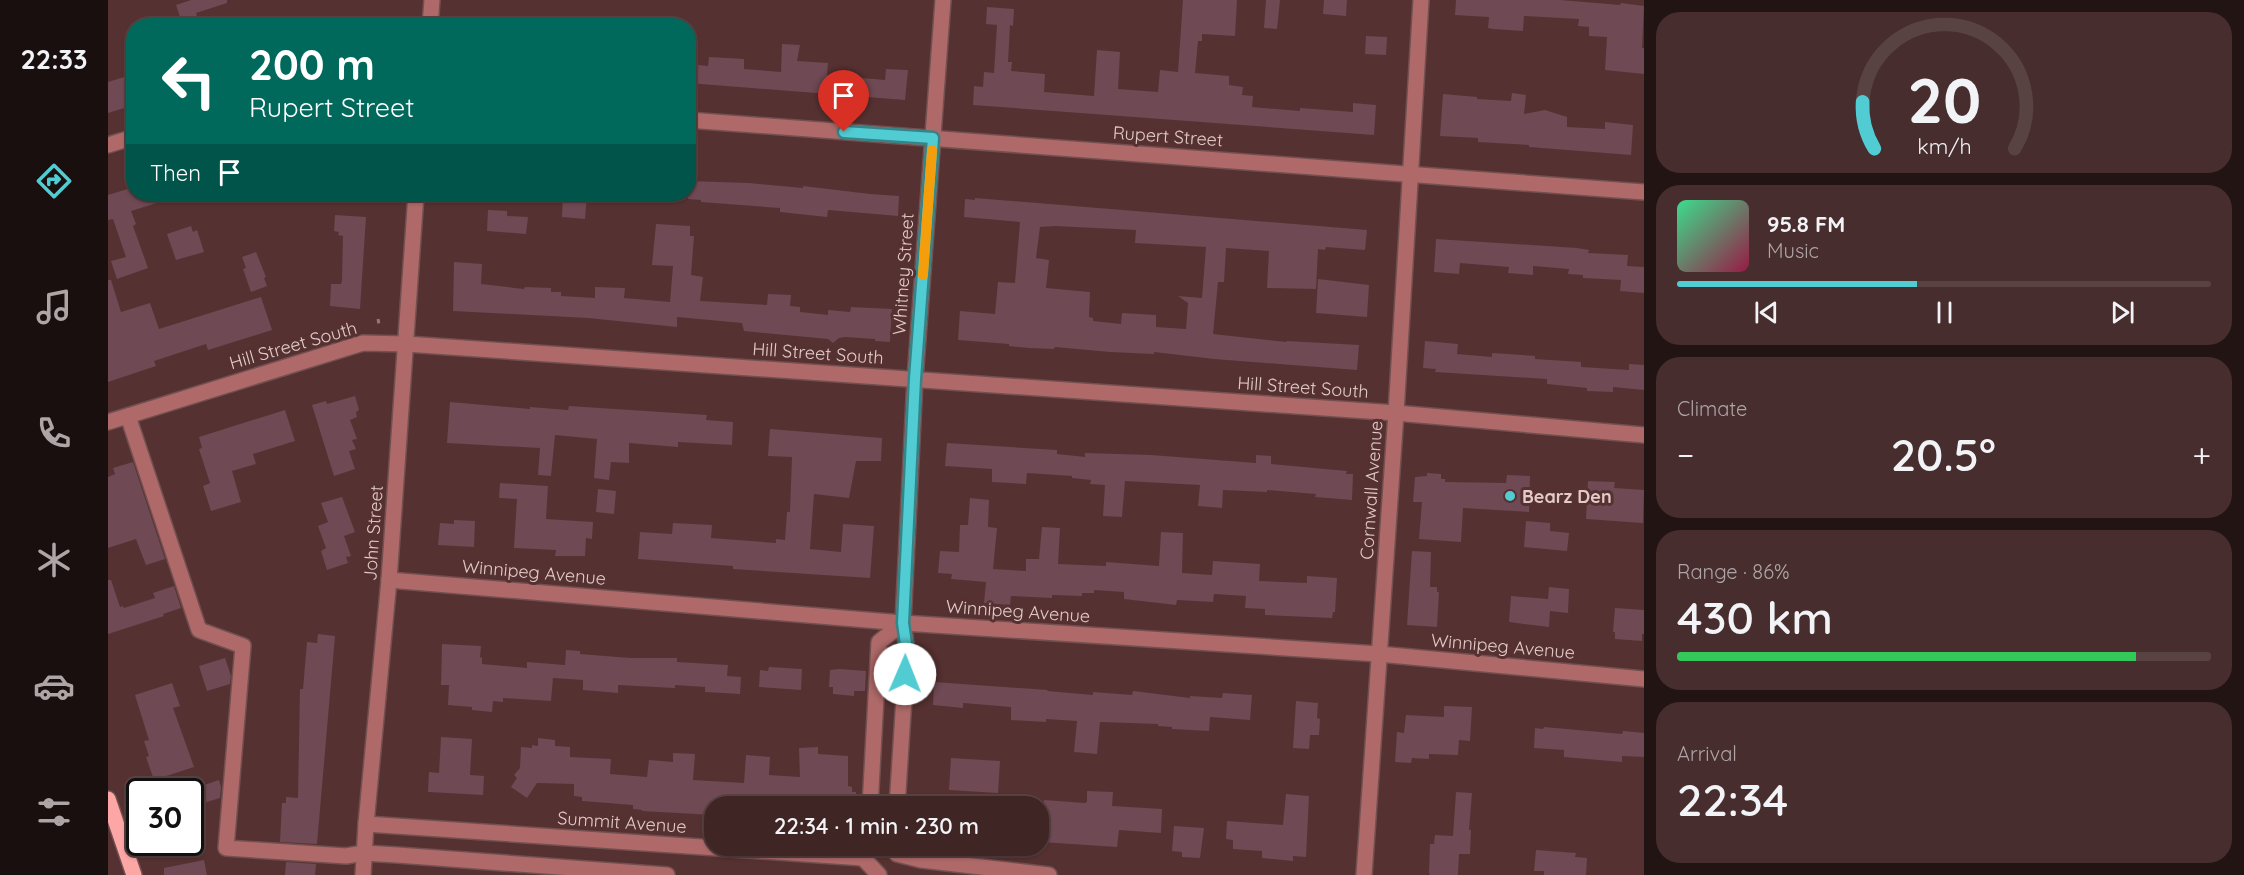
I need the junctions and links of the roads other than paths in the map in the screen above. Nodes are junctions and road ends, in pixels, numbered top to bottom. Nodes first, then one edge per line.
1 (432, 0) edge
2 (943, 0) edge
3 (1420, 0) edge
4 (430, 18) edge
5 (696, 121) edge
6 (933, 138) junction
7 (126, 139) edge
8 (108, 145) edge
9 (1411, 174) junction
10 (1644, 192) edge
11 (416, 201) edge
12 (406, 344) junction
13 (915, 379) junction
14 (1396, 413) junction
15 (128, 416) junction
16 (108, 422) edge
17 (1644, 435) edge
18 (390, 580) junction
19 (903, 623) junction
20 (1378, 654) junction
21 (1644, 679) edge
22 (871, 796) edge
23 (898, 796) edge
24 (108, 799) edge
25 (366, 825) junction
26 (704, 843) edge
27 (364, 853) junction
28 (867, 856) edge
29 (911, 856) edge
30 (134, 875) edge
31 (363, 875) edge
32 (667, 875) edge
33 (879, 875) edge
34 (1049, 875) edge
35 (1364, 875) edge

1 - 4 street
2 - 6 street, Whitney Street
3 - 9 street, Cornwall Avenue
5 - 6 street, Rupert Street
6 - 9 street, Rupert Street
6 - 13 street, Whitney Street
7 - 8 street
9 - 10 street, Rupert Street
9 - 14 street, Cornwall Avenue
11 - 12 street, John Street
12 - 13 street, Hill Street South
12 - 15 street, Hill Street South
12 - 18 street, John Street
13 - 14 street, Hill Street South
13 - 19 street, Whitney Street
14 - 17 street, Hill Street South
14 - 20 street, Cornwall Avenue
15 - 16 street, Hill Street South
15 - 27 street
18 - 19 street, Winnipeg Avenue
18 - 25 street, John Street
19 - 20 street, Winnipeg Avenue
19 - 22 street
19 - 23 street, Whitney Street
20 - 21 street, Winnipeg Avenue
20 - 35 street, Cornwall Avenue
24 - 30 main road
25 - 26 street, Summit Avenue
25 - 27 street, John Street
27 - 31 street, John Street
27 - 32 street
28 - 33 street
29 - 34 street

